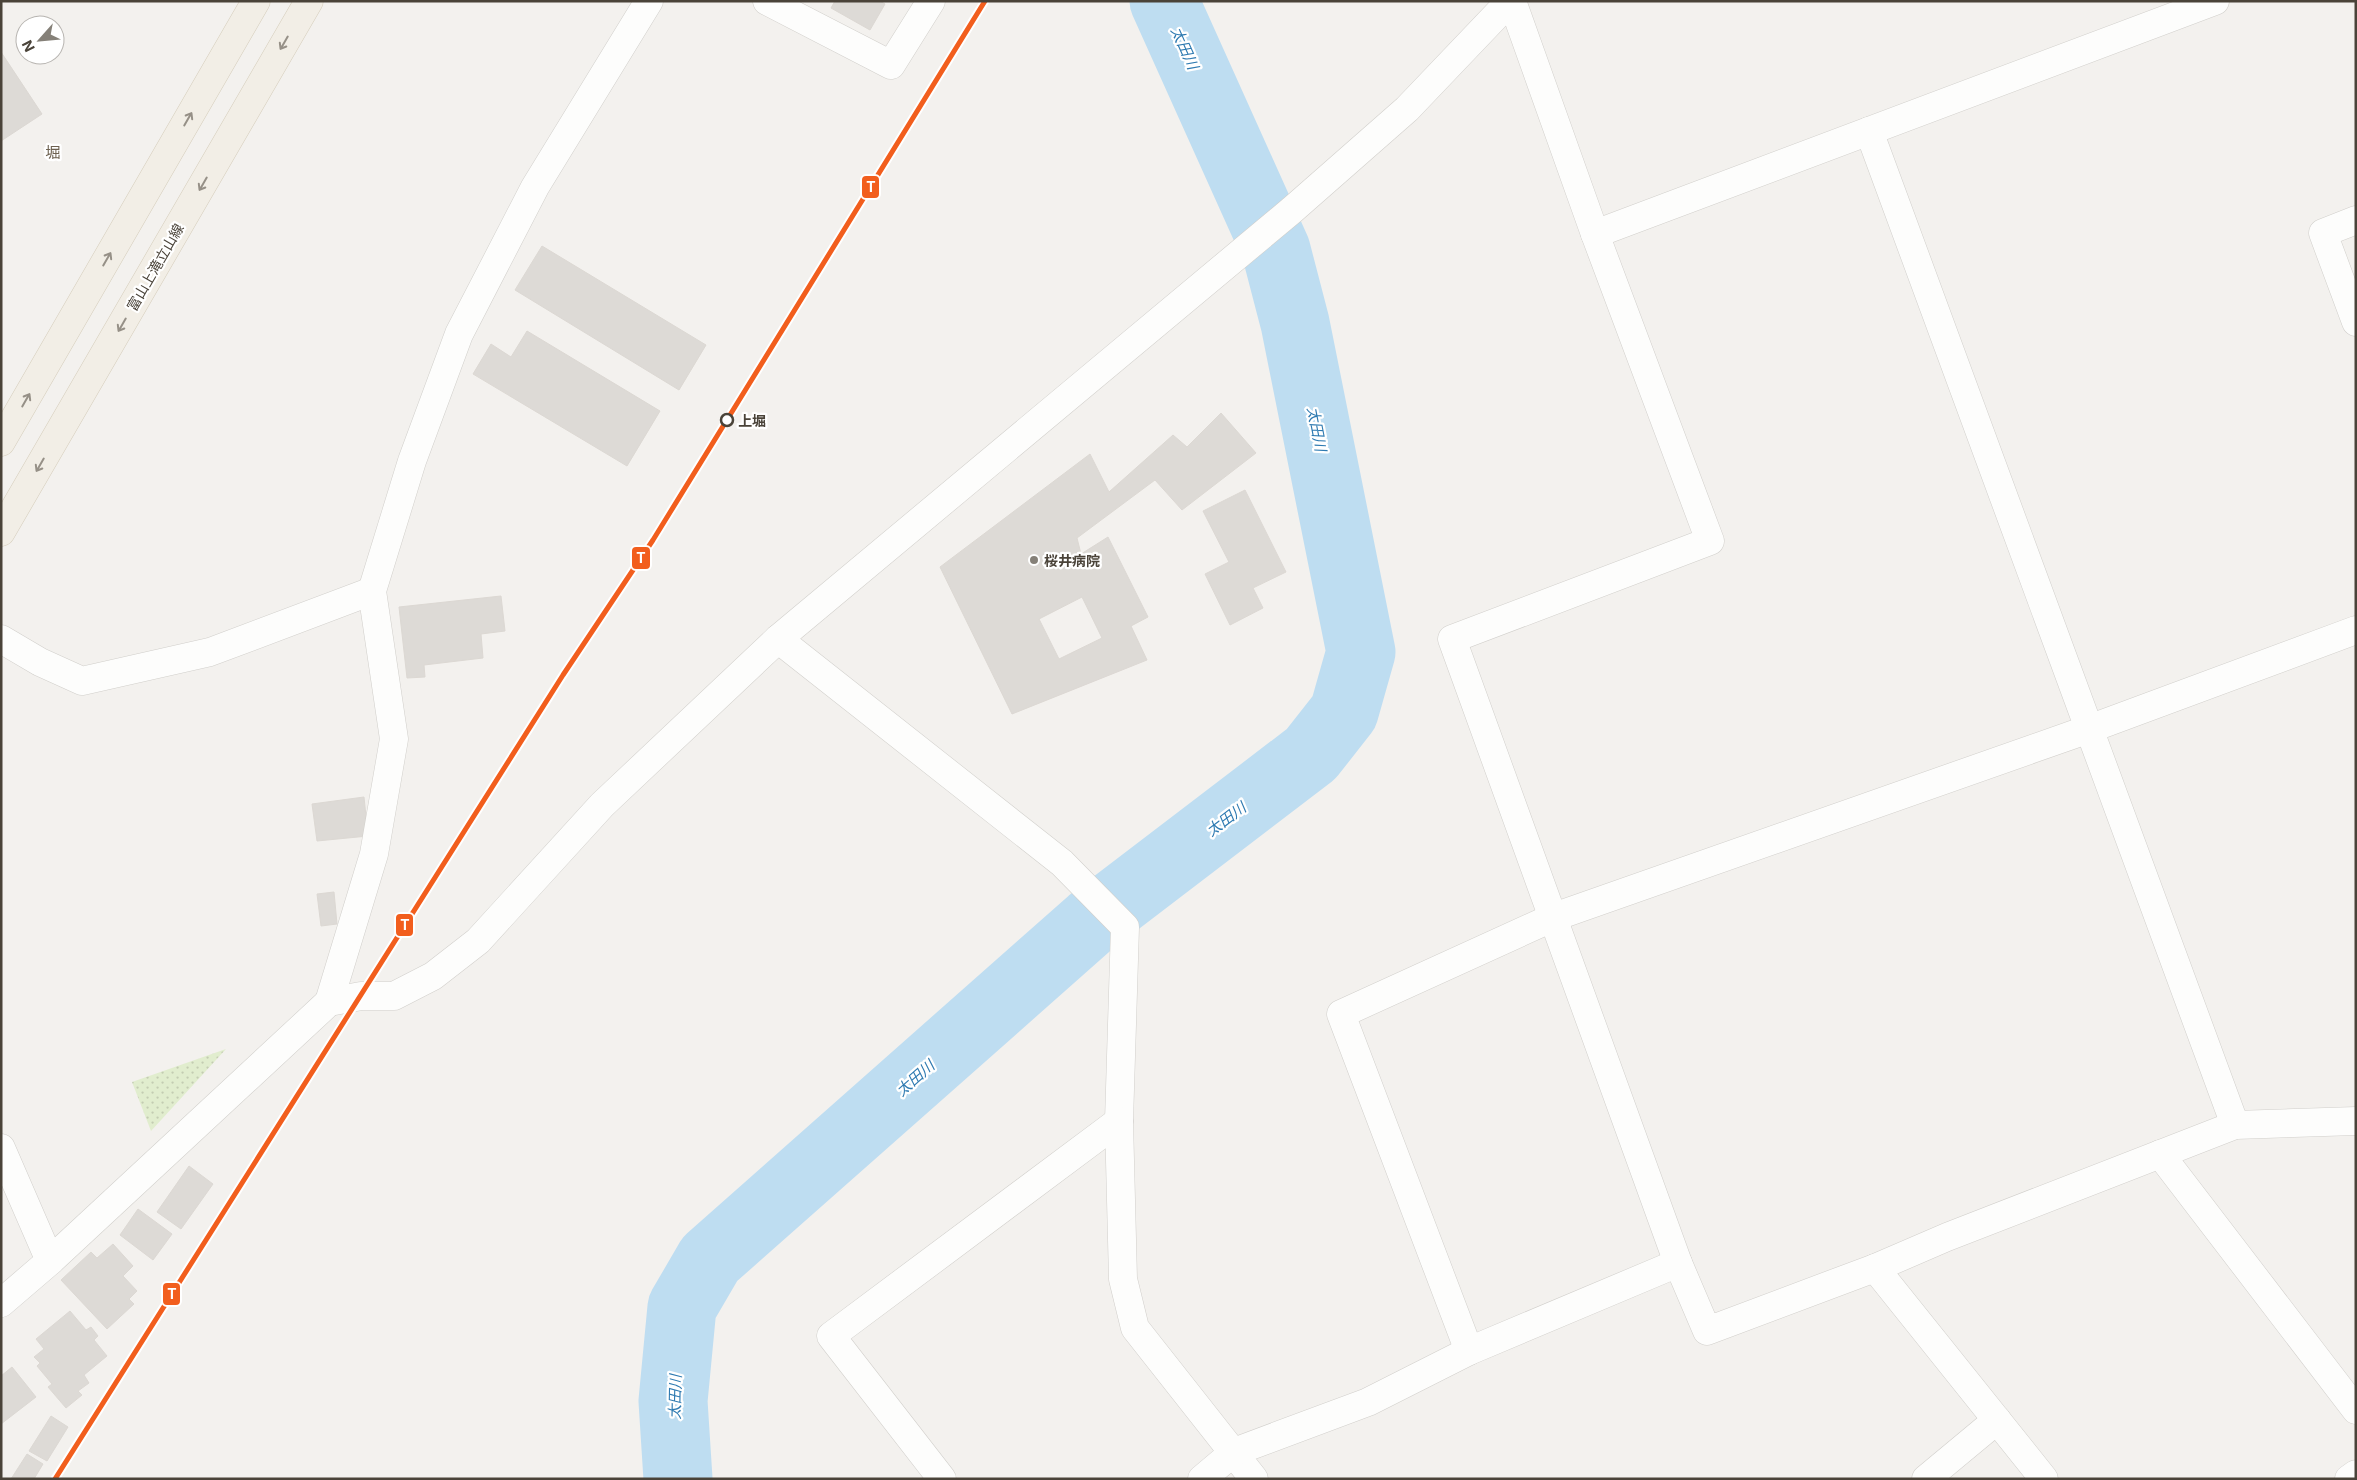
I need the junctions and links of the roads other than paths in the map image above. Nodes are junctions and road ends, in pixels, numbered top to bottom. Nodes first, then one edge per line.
1 (256, 1) edge
2 (309, 1) edge
3 (649, 1) edge
4 (767, 1) edge
5 (931, 1) edge
6 (1511, 1) edge
7 (2215, 1) edge
8 (1869, 131) junction
9 (2356, 220) edge
10 (1595, 234) junction
11 (2356, 322) edge
12 (1, 442) edge
13 (1, 532) edge
14 (372, 592) junction
15 (2356, 630) edge
16 (1, 639) edge
17 (778, 639) junction
18 (2089, 729) junction
19 (1554, 917) junction
20 (329, 1002) junction
21 (1119, 1121) junction
22 (2356, 1121) edge
23 (2235, 1125) junction
24 (1, 1148) edge
25 (2160, 1154) junction
26 (50, 1261) junction
27 (1678, 1263) junction
28 (1875, 1268) junction
29 (1, 1303) edge
30 (1469, 1351) junction
31 (2356, 1410) edge
32 (1997, 1420) junction
33 (1234, 1452) junction
34 (2356, 1474) edge
35 (942, 1479) edge
36 (1202, 1479) edge
37 (1254, 1479) edge
38 (1926, 1479) edge
39 (2044, 1479) edge
40 (2349, 1479) edge

12 -> 1 main road
2 -> 13 main road, 富山上滝立山線
3 - 14 street
4 - 5 street
6 - 10 street
6 - 17 street
7 - 8 street
8 - 10 street
8 - 18 street
9 - 11 street
10 - 19 street
14 - 16 street
14 - 20 street
15 - 18 street
17 - 20 street
17 - 21 street
18 - 19 street
18 - 23 street
19 - 27 street
19 - 30 street
20 - 26 street
21 - 33 street
21 - 35 street
22 - 23 street
23 - 25 street
24 - 26 street
25 - 28 street
25 - 31 street
26 - 29 street
27 - 28 street
27 - 30 street
28 - 32 street
30 - 33 street
32 - 38 street
32 - 39 street
33 - 36 street
33 - 37 street
34 - 40 street

